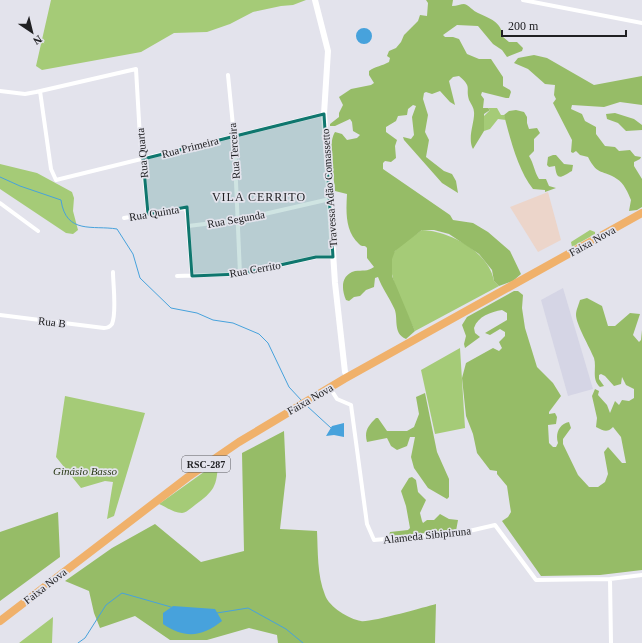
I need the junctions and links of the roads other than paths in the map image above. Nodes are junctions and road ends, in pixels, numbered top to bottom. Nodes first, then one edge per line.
1 (315, 0) edge
2 (523, 0) edge
3 (642, 23) edge
4 (228, 75) dead end
5 (0, 91) edge
6 (40, 91) junction
7 (324, 114) junction
8 (234, 136) junction
9 (142, 158) junction
10 (330, 199) junction
11 (0, 202) edge
12 (642, 213) edge
13 (148, 214) junction
14 (124, 218) dead end
15 (238, 220) junction
16 (188, 226) junction
17 (38, 231) dead end
18 (333, 257) junction
19 (113, 272) dead end
20 (240, 274) junction
21 (177, 276) dead end
22 (192, 276) junction
23 (0, 315) edge
24 (348, 377) junction
25 (330, 388) junction
26 (642, 575) edge
27 (610, 579) junction
28 (0, 621) edge
29 (611, 643) edge

1 - 7 street, Travessa Adão Comassetto
2 - 3 street
4 - 8 street, Rua Terceira
5 - 6 street
6 - 9 street, Rua Primeira
6 - 9 street, Rua Quarta
7 - 8 street, Rua Primeira
7 - 10 street, Travessa Adão Comassetto
8 - 9 street, Rua Primeira
8 - 15 street, Rua Terceira
9 - 13 street, Rua Quarta
10 - 15 street, Rua Segunda
10 - 18 street, Travessa Adão Comassetto
11 - 17 street
12 - 24 highway, Faixa Nova / RSC-287
13 - 14 street, Rua Quinta
13 - 16 street, Rua Quinta
15 - 16 street, Rua Segunda
15 - 20 street, Rua Terceira
16 - 22 street
18 - 20 street, Rua Cerrito
18 - 24 street, Travessa Adão Comassetto
19 - 23 street, Rua B
20 - 22 street, Rua Cerrito
21 - 22 street, Rua Cerrito
24 - 25 highway, Faixa Nova / RSC-287
25 - 27 street, Alameda Sibipiruna
25 - 28 highway, Faixa Nova / RSC-287
26 - 27 street, Alameda Sibipiruna
27 - 29 street

